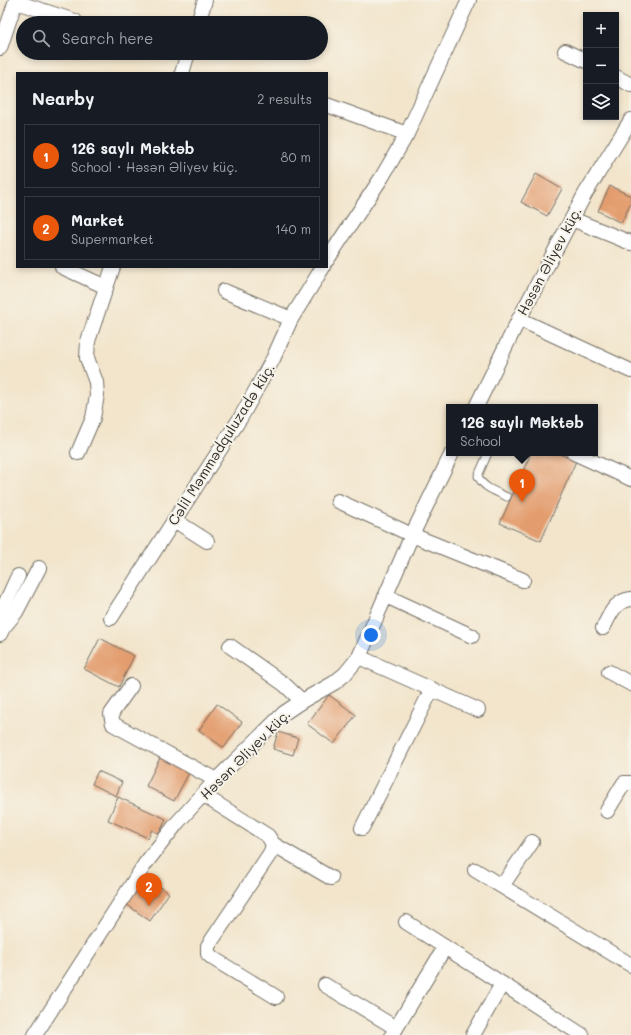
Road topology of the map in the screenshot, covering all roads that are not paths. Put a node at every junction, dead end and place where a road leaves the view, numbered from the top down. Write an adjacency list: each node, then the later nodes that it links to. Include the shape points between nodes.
1 (205, 0): 5 (street)
2 (469, 0): 15 (street)
3 (16, 1): 4 (street); 6 (street)
4 (60, 16)
5 (200, 16)
6 (0, 48)
7 (565, 50): 9 (street)
8 (186, 60): 10 (street)
9 (583, 60)
10 (182, 72)
11 (619, 79): 12 (street)
12 (631, 85)
13 (328, 105): 15 (street)
14 (631, 120): 16 (street, Həsən Əliyev küç.)
15 (407, 134): 18 (street, via 382,177)
16 (572, 219): 17 (street); 25 (street, Həsən Əliyev küç.)
17 (631, 243)
18 (328, 258)
19 (64, 268): 22 (street)
20 (113, 268): 22 (street)
21 (322, 268): 24 (street, Cəlil Məmmədquluzadə küç.)
22 (106, 286): 28 (street, via 88,342 87,358 96,382 97,394 93,418)
23 (224, 292): 24 (street)
24 (291, 319): 35 (street, Cəlil Məmmədquluzadə küç., via 273,359 241,416)
25 (518, 319): 26 (street); 27 (street, Həsən Əliyev küç.)
26 (631, 371)
27 (477, 404)
28 (78, 453)
29 (451, 456): 36 (street, Həsən Əliyev küç.)
30 (487, 456): 33 (lane, via 478,476 481,483)
31 (581, 456): 32 (street)
32 (631, 479)
33 (507, 497)
34 (338, 501): 36 (street)
35 (174, 520): 37 (street); 43 (street, Cəlil Məmmədquluzadə küç.)
36 (412, 535): 40 (street); 41 (street, Həsən Əliyev küç.)
37 (207, 541)
38 (38, 568): 44 (street, via 16,612)
39 (18, 576): 44 (street)
40 (523, 580)
41 (386, 596): 46 (street); 48 (street, Həsən Əliyev küç.)
42 (631, 599): 45 (street, via 617,604)
43 (111, 618)
44 (1, 626)
45 (602, 628)
46 (472, 636)
47 (230, 646): 53 (street, via 284,684)
48 (359, 657): 52 (street); 53 (street, Həsən Əliyev küç., via 346,674)
49 (609, 672): 50 (street)
50 (631, 684)
51 (131, 686): 55 (street, via 111,714 113,724)
52 (432, 689): 54 (street); 59 (street)
53 (302, 701): 55 (street, Həsən Əliyev küç., via 284,713)
54 (478, 710)
55 (216, 780): 57 (street, Həsən Əliyev küç.)
56 (631, 783): 58 (street, via 624,783)
57 (203, 795): 61 (street, via 268,836); 72 (street, Həsən Əliyev küç., via 145,864)
58 (606, 811)
59 (362, 828)
60 (532, 842): 64 (street)
61 (273, 844): 63 (street); 70 (street, via 208,946 208,954)
62 (475, 870): 64 (street)
63 (331, 878)
64 (502, 886): 67 (street)
65 (406, 922): 66 (street)
66 (446, 947): 68 (street); 71 (street)
67 (631, 965)
68 (502, 984): 73 (street); 74 (street)
69 (325, 985): 71 (street)
70 (276, 997)
71 (394, 1031)
72 (35, 1035)
73 (473, 1035)
74 (582, 1035)

